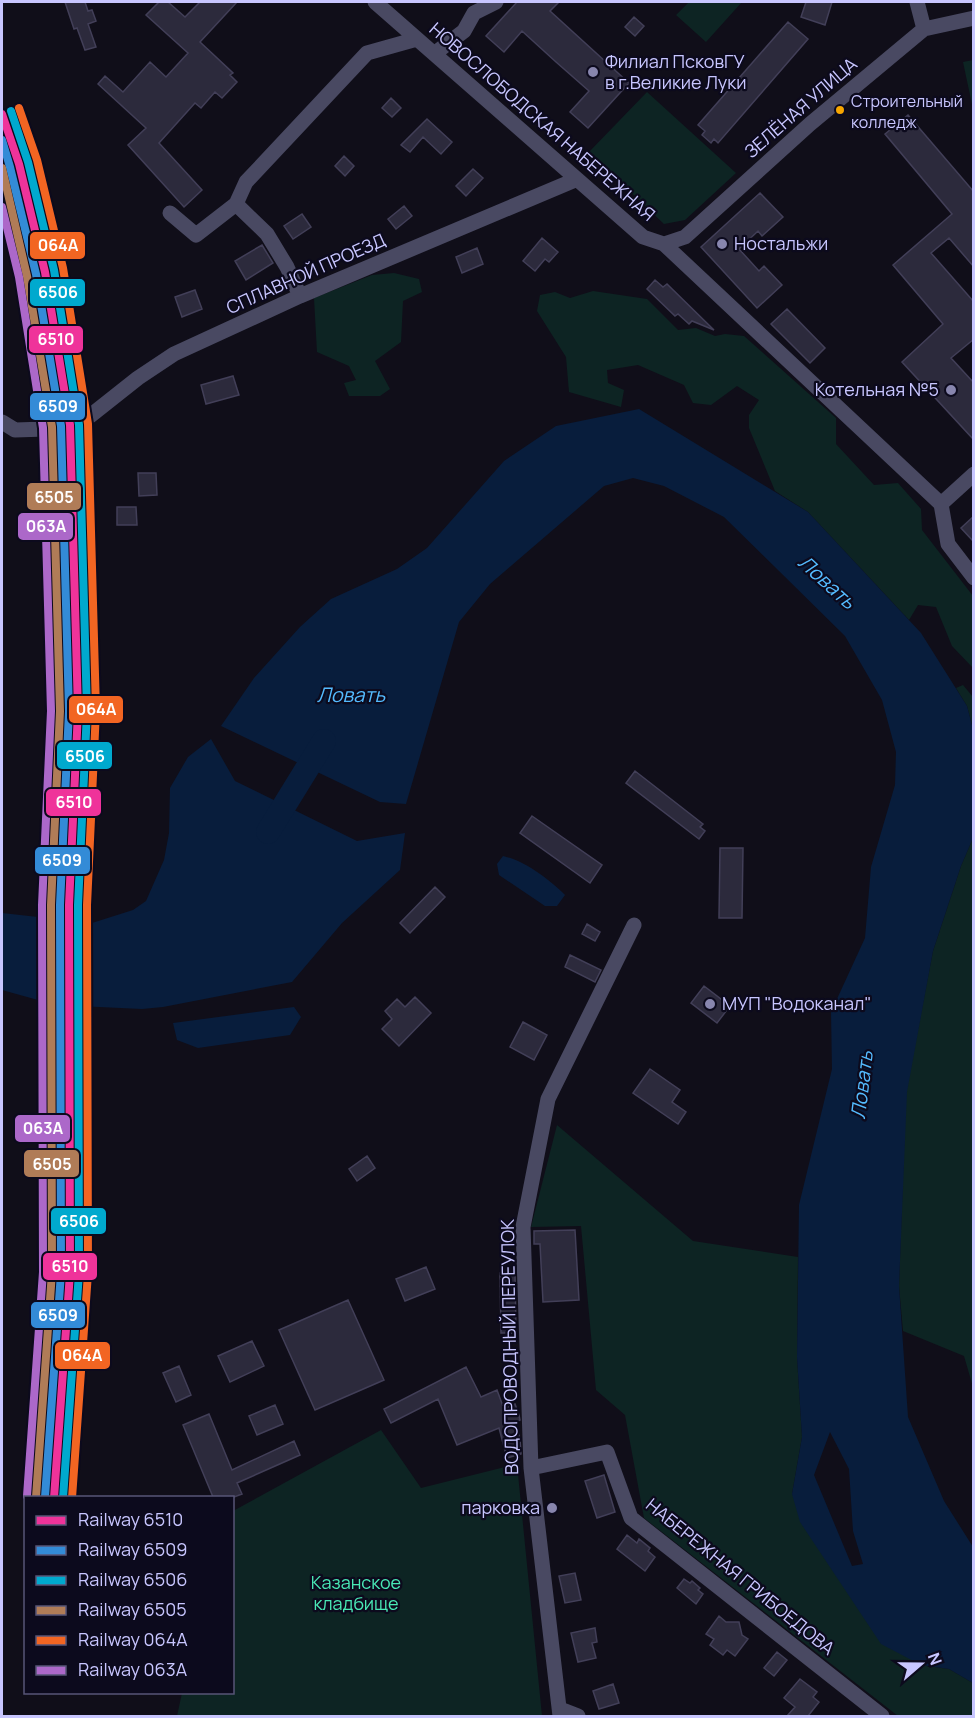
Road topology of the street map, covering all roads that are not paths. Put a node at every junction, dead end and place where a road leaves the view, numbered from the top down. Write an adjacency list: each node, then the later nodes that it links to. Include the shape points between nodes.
1 (375, 2): 6 (street, НОВОСЛОБОДСКАЯ НАБЕРЕЖНАЯ)
2 (496, 2): 7 (street, via 474,13 464,31)
3 (917, 2): 5 (street)
4 (974, 18): 5 (street, ЗЕЛЁНАЯ УЛИЦА)
5 (924, 29): 11 (street, ЗЕЛЁНАЯ УЛИЦА, via 810,124 685,237)
6 (417, 39): 7 (street, НОВОСЛОБОДСКАЯ НАБЕРЕЖНАЯ); 9 (street, via 367,53 246,182)
7 (434, 54): 8 (street, НОВОСЛОБОДСКАЯ НАБЕРЕЖНАЯ)
8 (575, 180): 11 (street, НОВОСЛОБОДСКАЯ НАБЕРЕЖНАЯ, via 643,237); 12 (street, СПЛАВНОЙ ПРОЕЗД)
9 (236, 204): 10 (street, via 196,235); 12 (street, via 267,234)
10 (170, 213)
11 (664, 244): 15 (street, НОВОСЛОБОДСКАЯ НАБЕРЕЖНАЯ)
12 (300, 296): 13 (street, СПЛАВНОЙ ПРОЕЗД, via 174,354 90,416 46,429 15,430)
13 (2, 422)
14 (974, 474): 15 (street)
15 (941, 504): 16 (street, via 948,544)
16 (974, 578)
17 (634, 925): 18 (street, ВОДОПРОВОДНЫЙ ПЕРЕУЛОК, via 548,1099 523,1227)
18 (531, 1468): 19 (street, ВОДОПРОВОДНЫЙ ПЕРЕУЛОК); 21 (street, НАБЕРЕЖНАЯ ГРИБОЕДОВА, via 607,1452 631,1518)
19 (560, 1713): 20 (street)
20 (578, 1716)
21 (882, 1716)

